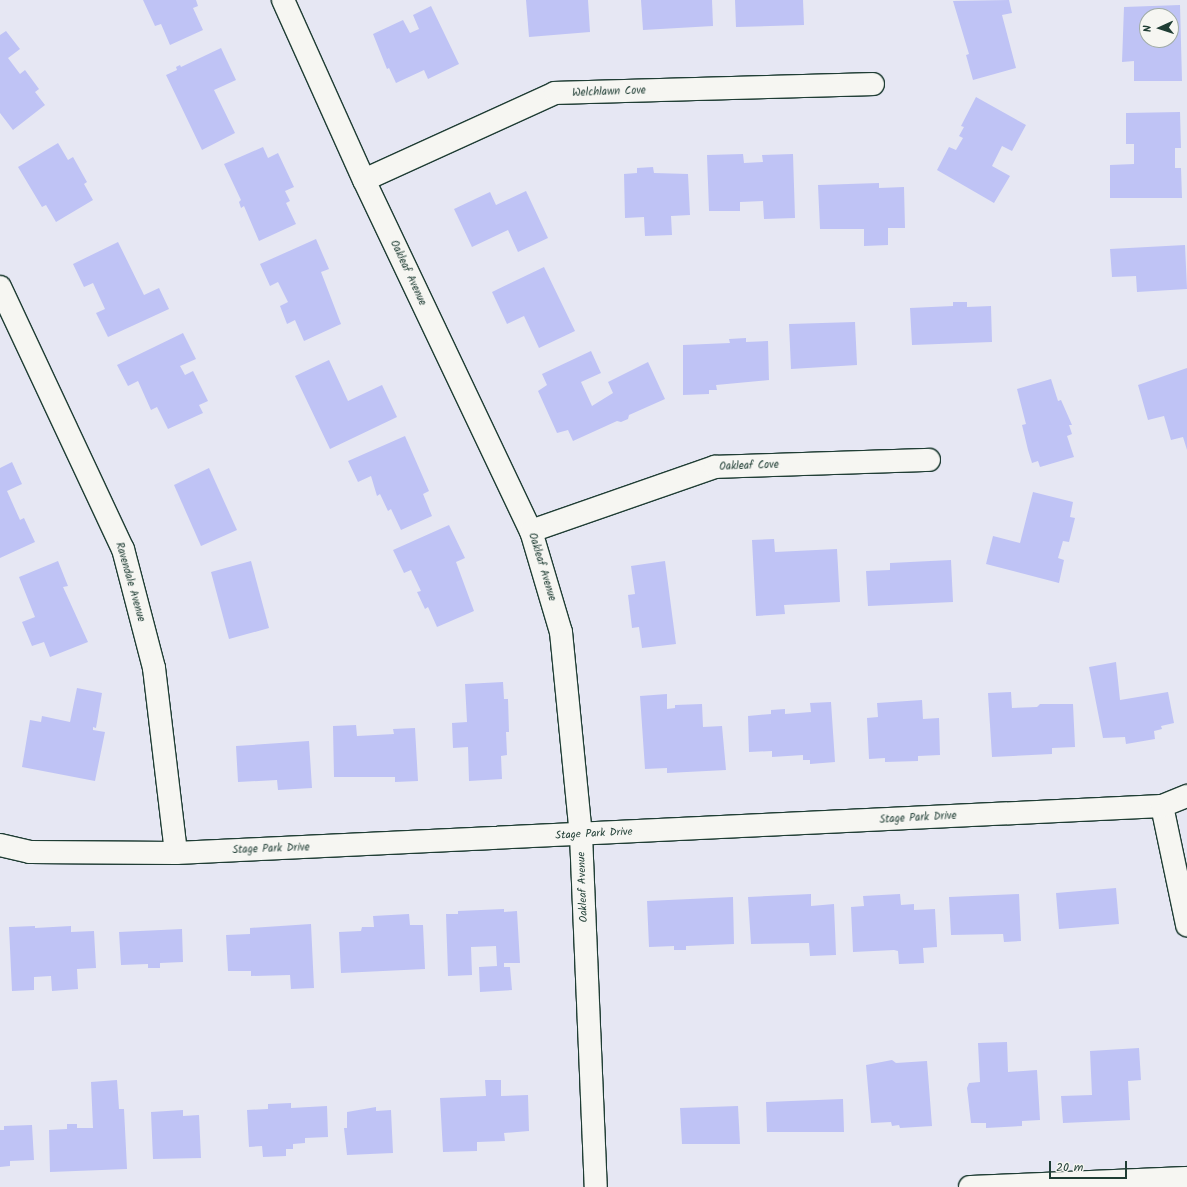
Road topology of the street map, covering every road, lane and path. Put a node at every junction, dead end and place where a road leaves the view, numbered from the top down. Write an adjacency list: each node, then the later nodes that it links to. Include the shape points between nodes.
1 (283, 0): 3 (street, Oakleaf Avenue)
2 (873, 84): 3 (street, Welchlawn Cove, via 555,94)
3 (364, 180): 6 (street, Oakleaf Avenue)
4 (0, 286): 11 (street, Ravendale Avenue, via 123,549 154,668)
5 (929, 460): 6 (street, Oakleaf Cove, via 715,467)
6 (531, 531): 9 (street, Oakleaf Avenue, via 561,632)
7 (1187, 796): 8 (street, Stage Park Drive)
8 (1162, 806): 9 (street, Stage Park Drive); 12 (street)
9 (581, 835): 11 (street, Stage Park Drive); 14 (street, Oakleaf Avenue)
10 (0, 845): 11 (street, Stage Park Drive, via 30,852)
11 (176, 853)
12 (1187, 925)
13 (1187, 1178): 15 (street)
14 (596, 1187)
15 (970, 1187)

